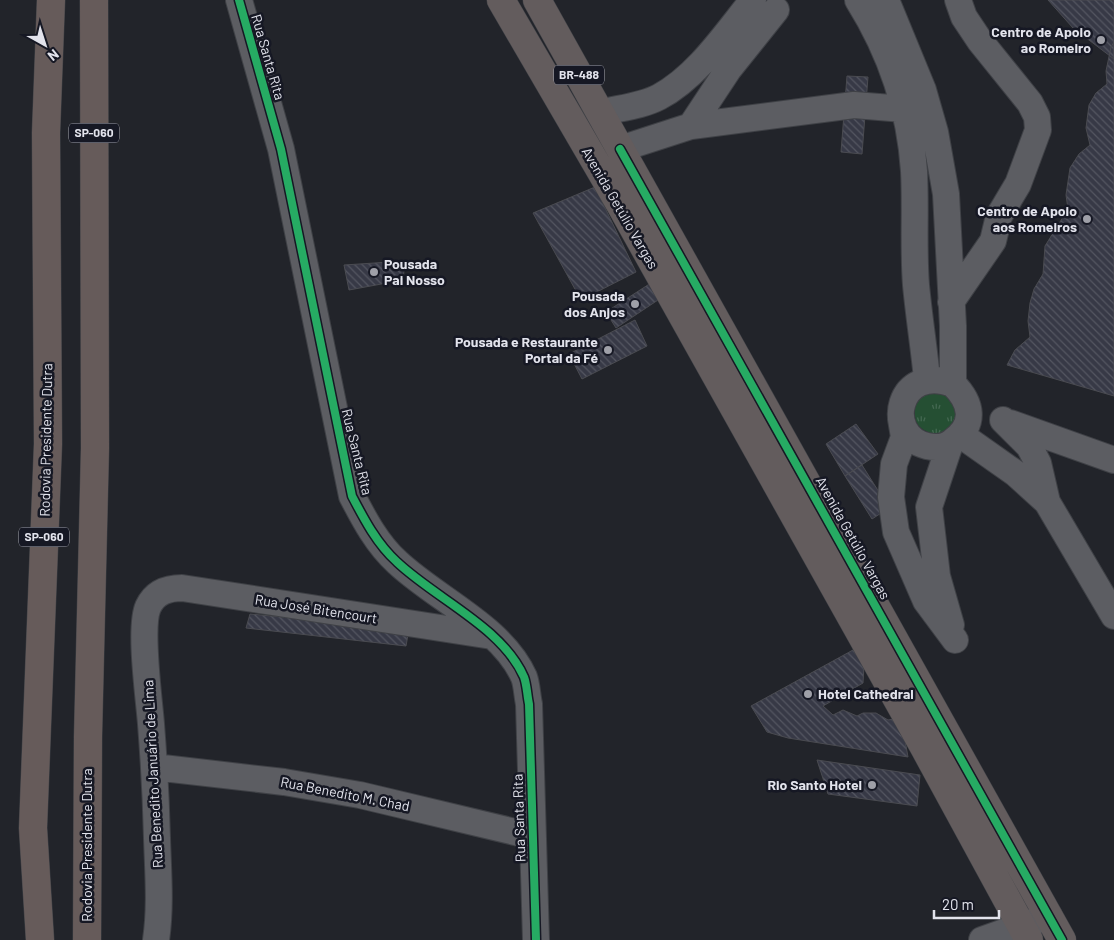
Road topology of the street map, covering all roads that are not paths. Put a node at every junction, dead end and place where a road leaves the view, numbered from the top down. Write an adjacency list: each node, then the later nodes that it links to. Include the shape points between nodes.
1 (51, 0): 31 (highway, Rodovia Presidente Dutra / SP-060, via 46,133 48,444 33,828)
2 (94, 0): 32 (highway, Rodovia Presidente Dutra / SP-060, via 95,448)
3 (239, 0): 26 (street, Rua Santa Rita, via 281,148 352,496 366,523 397,562)
4 (502, 0): 13 (main road, Avenida Getúlio Vargas / BR-488)
5 (537, 0): 11 (main road, Avenida Getúlio Vargas / BR-488)
6 (858, 0): 10 (street, via 892,65)
7 (886, 0): 15 (street, via 923,90 935,132 946,194)
8 (958, 0): 15 (street, via 964,17 980,41 1030,103 1037,117 1038,130 1018,184 1000,216 993,241)
9 (764, 5): 11 (street, via 681,82 660,96); 12 (street, via 728,70)
10 (904, 108): 12 (street, via 854,105); 16 (street, via 914,170 916,285)
11 (600, 113): 14 (main road, Avenida Getúlio Vargas / BR-488)
12 (691, 126): 14 (street)
13 (582, 142): 14 (main road); 30 (main road, Avenida Getúlio Vargas / BR-488, via 621,206)
14 (620, 149): 29 (main road, Avenida Getúlio Vargas / BR-488)
15 (950, 302): 17 (street)
16 (927, 380): 17 (street, via 941,379); 19 (street, via 906,394 901,406)
17 (953, 384): 18 (street, via 964,395)
18 (969, 410): 20 (street); 21 (street, via 968,423)
19 (901, 419): 21 (street, via 907,433 919,444 934,447); 21 (street, via 904,437 894,464 891,497 896,532 926,601 955,640 937,576 929,507)
20 (1003, 420): 22 (street); 23 (street, via 1028,446 1038,464)
21 (955, 440): 23 (street, via 1015,473)
22 (1114, 460)
23 (1047, 502): 25 (street)
24 (147, 609): 26 (street, Rua José Bitencourt, via 160,592 182,588); 27 (street, Rua Benedito Januário de Lima, via 145,642)
25 (1114, 616)
26 (492, 636): 28 (street, Rua Santa Rita, via 513,658 525,679 529,704)
27 (154, 766): 28 (street, Rua Benedito M. Chad, via 360,795); 33 (street, Rua Benedito Januário de Lima, via 160,910)
28 (532, 836): 34 (street, Rua Santa Rita)
29 (1049, 916): 30 (street); 36 (main road, Avenida Getúlio Vargas / BR-488)
30 (1025, 933): 35 (street)
31 (40, 940)
32 (87, 940)
33 (156, 940)
34 (536, 940)
35 (982, 940)
36 (1062, 940)

